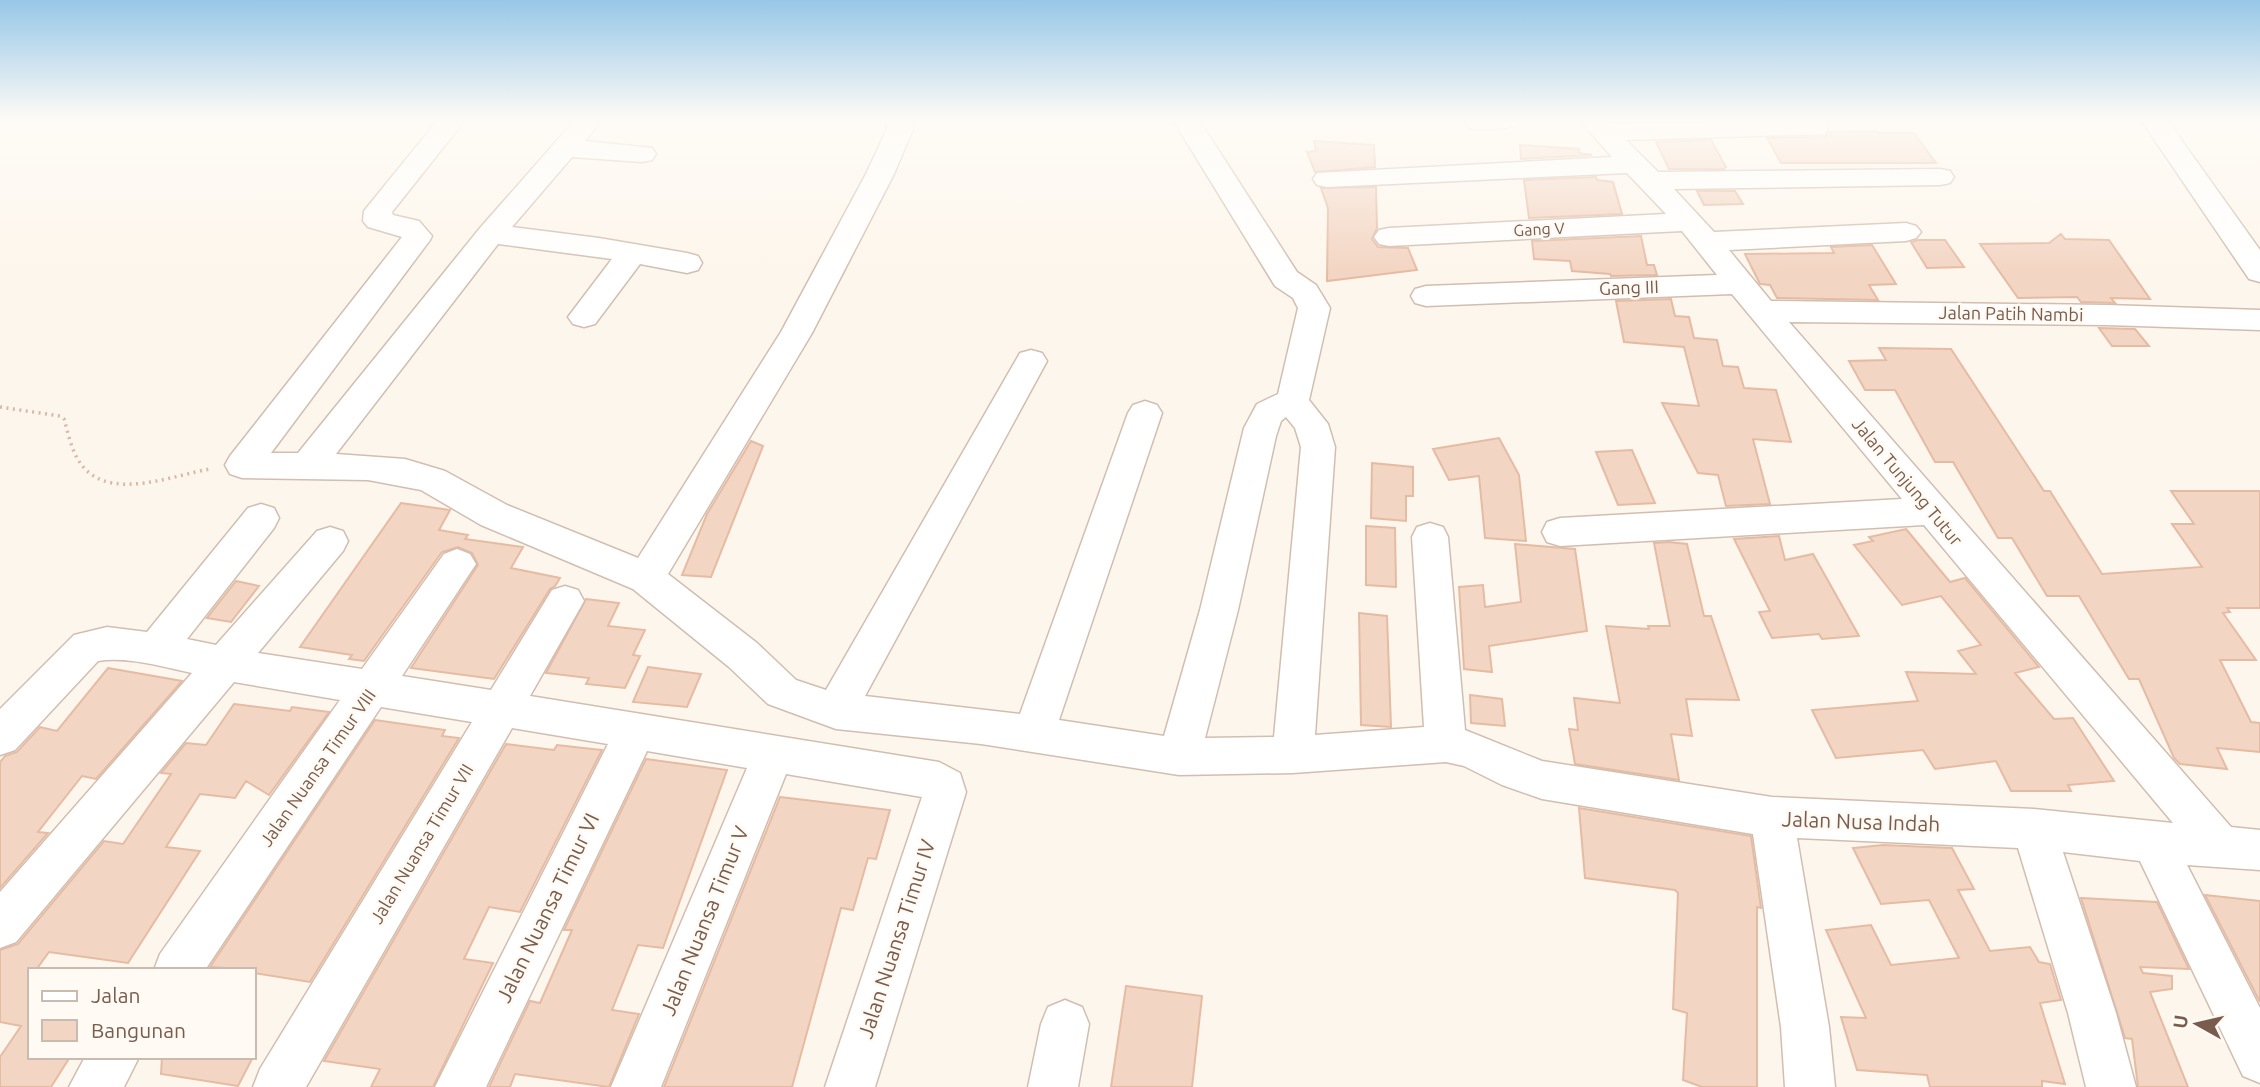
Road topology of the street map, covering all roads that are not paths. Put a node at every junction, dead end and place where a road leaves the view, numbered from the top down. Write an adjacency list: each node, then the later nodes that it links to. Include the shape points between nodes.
1 (411, 171): 26 (street, via 378,211 378,221 409,227 415,240 242,465)
2 (547, 171): 13 (street)
3 (881, 171): 33 (street, via 796,333)
4 (1218, 171): 24 (street, via 1286,279 1305,292 1314,308)
5 (1400, 171): 10 (street)
6 (1643, 171): 11 (street, Jalan Tunjung Tutur)
7 (1875, 171): 9 (street)
8 (2189, 171): 17 (street)
9 (1940, 177)
10 (1326, 179)
11 (1698, 232): 12 (street); 14 (street, Gang V); 18 (street, Jalan Tunjung Tutur)
12 (1906, 232)
13 (490, 234): 15 (street); 26 (street)
14 (1389, 237)
15 (632, 253): 16 (street); 21 (street)
16 (687, 263)
17 (2260, 272)
18 (1740, 284): 19 (street, Gang III); 20 (street, Jalan Tunjung Tutur)
19 (1426, 296)
20 (1762, 311): 22 (street, Jalan Patih Nambi); 27 (street, Jalan Tunjung Tutur)
21 (584, 317)
22 (2260, 320)
23 (1031, 361): 39 (street)
24 (1292, 402): 45 (street, via 1311,424 1318,447); 46 (street, via 1274,406 1261,429)
25 (1145, 413): 41 (street)
26 (307, 465): 33 (street, via 368,467 423,477 494,515)
27 (1932, 511): 29 (street); 50 (street, Jalan Tunjung Tutur)
28 (261, 518): 35 (street)
29 (1560, 532)
30 (1430, 537): 43 (street)
31 (330, 541): 36 (street)
32 (457, 564): 37 (street, Jalan Nuansa Timur VIII)
33 (646, 578): 39 (street, via 782,692)
34 (565, 601): 38 (street, Jalan Nuansa Timur VII)
35 (156, 649): 36 (street); 42 (street, via 107,643 88,646)
36 (226, 664): 37 (street); 51 (street)
37 (374, 688): 38 (street); 52 (street, Jalan Nuansa Timur VIII)
38 (502, 708): 40 (street); 57 (street, Jalan Nuansa Timur VII)
39 (836, 711): 41 (street)
40 (636, 730): 44 (street); 58 (street, Jalan Nuansa Timur VI)
41 (1033, 735): 46 (street)
42 (0, 737)
43 (1446, 744): 45 (street); 47 (street, via 1484,752 1518,774 1542,780)
44 (773, 755): 59 (street, Jalan Nuansa Timur V); 60 (street, Jalan Nuansa Timur IV, via 928,777 945,786)
45 (1293, 755): 46 (street)
46 (1179, 757)
47 (1772, 817): 48 (street, Jalan Nusa Indah); 62 (street, Jalan Nusa Indah)
48 (2034, 829): 49 (street, Jalan Nusa Indah); 63 (street)
49 (2153, 842): 50 (street, Jalan Nusa Indah); 55 (street)
50 (2240, 849)
51 (0, 926)
52 (178, 968)
53 (1065, 1024): 61 (street)
54 (114, 1059): 56 (street)
55 (2260, 1059)
56 (94, 1087)
57 (278, 1087)
58 (460, 1087)
59 (636, 1087)
60 (850, 1087)
61 (1053, 1087)
62 (1810, 1087)
63 (2111, 1087)

